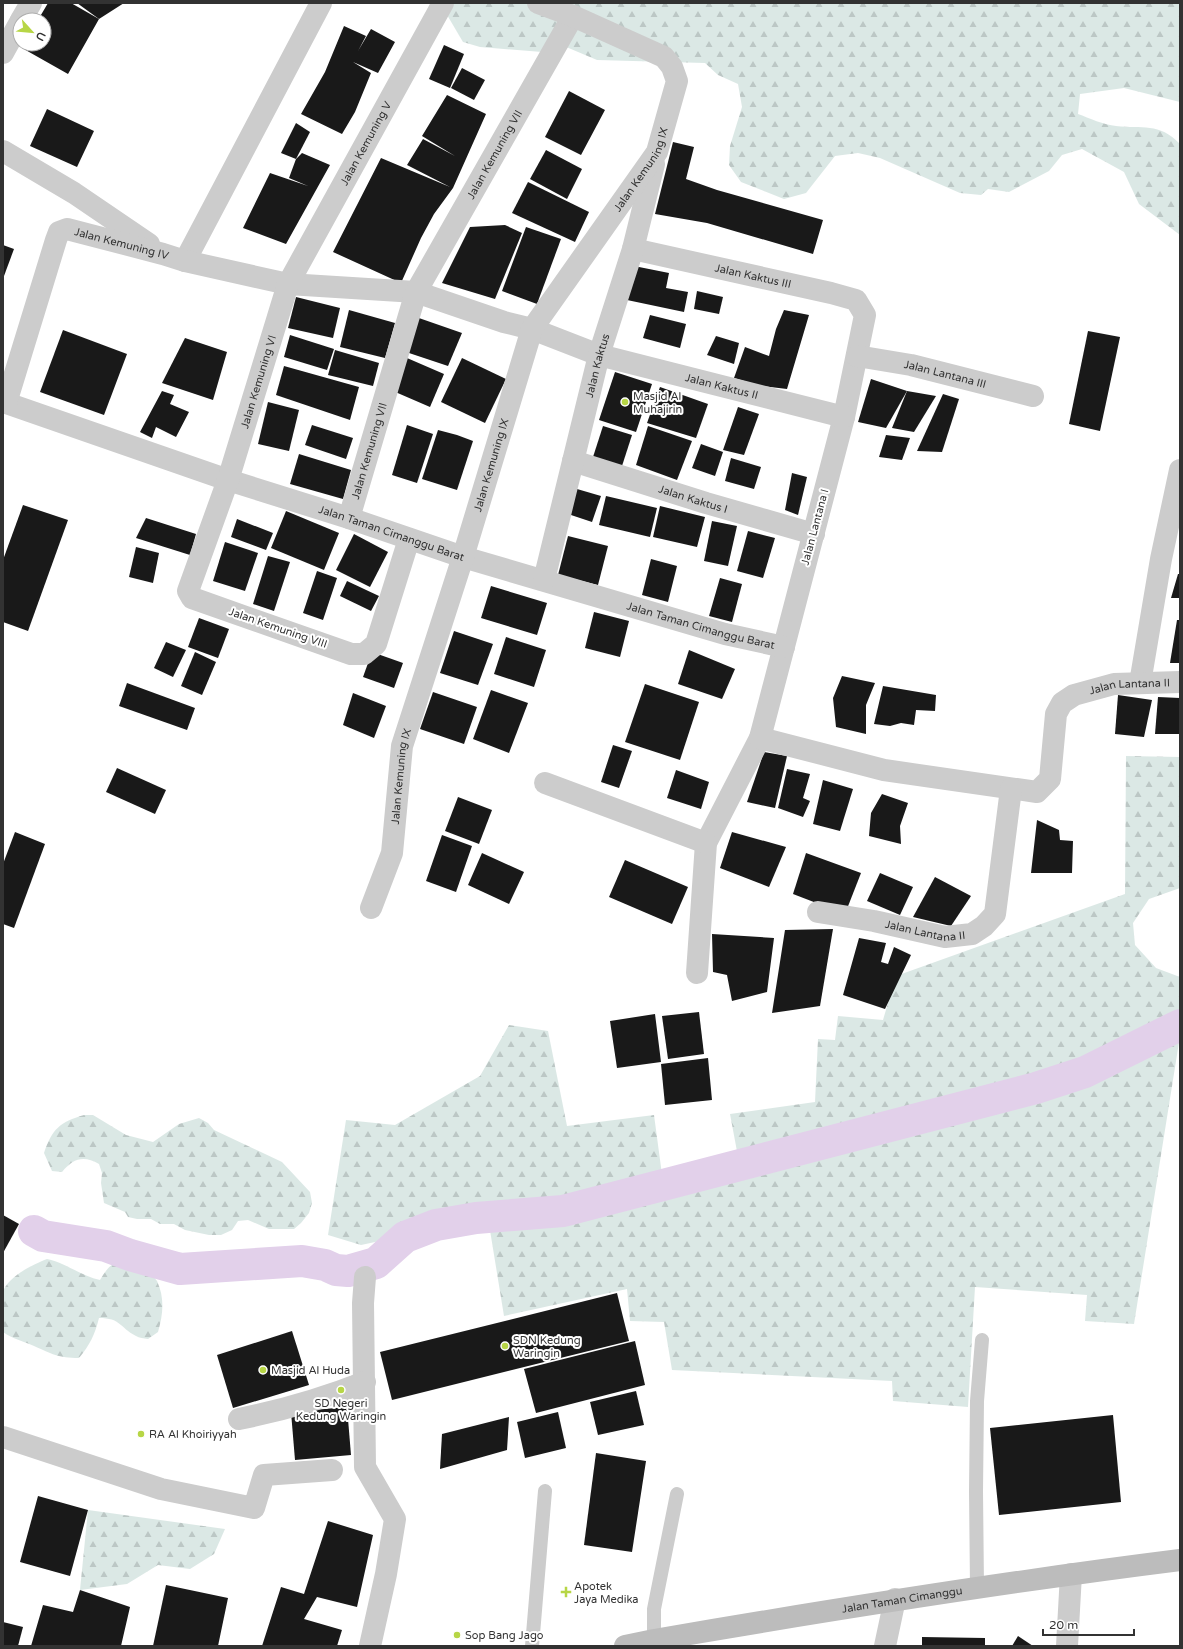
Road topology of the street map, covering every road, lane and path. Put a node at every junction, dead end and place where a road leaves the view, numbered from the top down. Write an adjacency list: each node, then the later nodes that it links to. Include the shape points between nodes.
1 (31, 3): 5 (street)
2 (321, 3): 13 (street)
3 (443, 3): 14 (street, Jalan Kemuning V)
4 (538, 3): 6 (street)
5 (26, 12)
6 (573, 16): 10 (street, Jalan Kemuning IX, via 664,57 672,67 677,81); 15 (street, Jalan Kemuning VII)
7 (12, 37): 8 (street)
8 (3, 53)
9 (3, 151): 12 (street, via 74,194)
10 (657, 152): 11 (street, Jalan Kaktus); 17 (street, Jalan Kemuning IX)
11 (633, 249): 16 (street, Jalan Kaktus III, via 856,300); 18 (street, Jalan Kaktus)
12 (163, 254): 13 (street, Jalan Kemuning IV); 21 (street, Jalan Kemuning IV, via 67,229 59,232)
13 (185, 261): 14 (street, Jalan Kemuning IV)
14 (288, 284): 15 (street); 25 (street, Jalan Kemuning VI)
15 (416, 292): 17 (street, Jalan Kaktus II, via 504,322); 26 (street, Jalan Kemuning VII)
16 (865, 315): 19 (street, Jalan Lantana I)
17 (532, 328): 18 (street, Jalan Kaktus II); 29 (street, Jalan Kemuning IX)
18 (599, 355): 22 (street, Jalan Kaktus II); 23 (street, Jalan Kaktus)
19 (857, 356): 20 (street, Jalan Lantana III, via 911,365); 22 (street, Jalan Lantana I)
20 (1033, 396)
21 (5, 403): 25 (street, Jalan Taman Cimanggu Barat)
22 (844, 417): 27 (street, Jalan Lantana I)
23 (573, 461): 27 (street, Jalan Kaktus I); 30 (street, Jalan Kaktus)
24 (1180, 470): 33 (street, via 1161,559)
25 (228, 480): 26 (street, Jalan Taman Cimanggu Barat); 28 (street, Jalan Kemuning VIII, via 189,586 188,591 192,598 351,654 364,654 376,644)
26 (349, 518): 28 (street, Jalan Taman Cimanggu Barat)
27 (814, 534): 31 (street, Jalan Lantana I)
28 (409, 539): 29 (street, Jalan Taman Cimanggu Barat)
29 (463, 557): 30 (street, Jalan Taman Cimanggu Barat); 38 (street, Jalan Kemuning IX, via 402,746 392,853)
30 (544, 580): 31 (street, Jalan Taman Cimanggu Barat, via 725,634)
31 (784, 647): 34 (street, Jalan Lantana I)
32 (1180, 682): 33 (street, Jalan Lantana II)
33 (1140, 683): 36 (street, Jalan Lantana II, via 1114,684 1092,689 1074,695 1062,703 1056,714 1050,779 1037,792)
34 (760, 738): 36 (street, Jalan Lantana II, via 884,770); 37 (street, Jalan Lantana I)
35 (545, 783): 37 (street)
36 (1011, 789): 39 (street, Jalan Lantana II, via 995,914 972,934 945,937)
37 (706, 843): 40 (street)
38 (372, 908)
39 (818, 912)
40 (697, 973)
41 (365, 1277): 43 (street)
42 (982, 1340): 51 (lane, via 977,1402)
43 (364, 1382): 44 (street, via 328,1397); 54 (street, via 365,1467 395,1520)
44 (239, 1420)
45 (3, 1437): 46 (street, via 161,1489 254,1508 264,1475)
46 (332, 1470)
47 (545, 1491): 55 (lane)
48 (677, 1494): 53 (lane, via 654,1609)
49 (1180, 1560): 50 (street, Jalan Taman Cimanggu)
50 (1071, 1574): 51 (street, Jalan Taman Cimanggu); 58 (street)
51 (977, 1587): 52 (street, Jalan Taman Cimanggu)
52 (895, 1599): 53 (street, Jalan Taman Cimanggu); 57 (street)
53 (654, 1640): 56 (street, Jalan Taman Cimanggu)
54 (370, 1646)
55 (532, 1646)
56 (625, 1646)
57 (886, 1646)
58 (1067, 1646)

